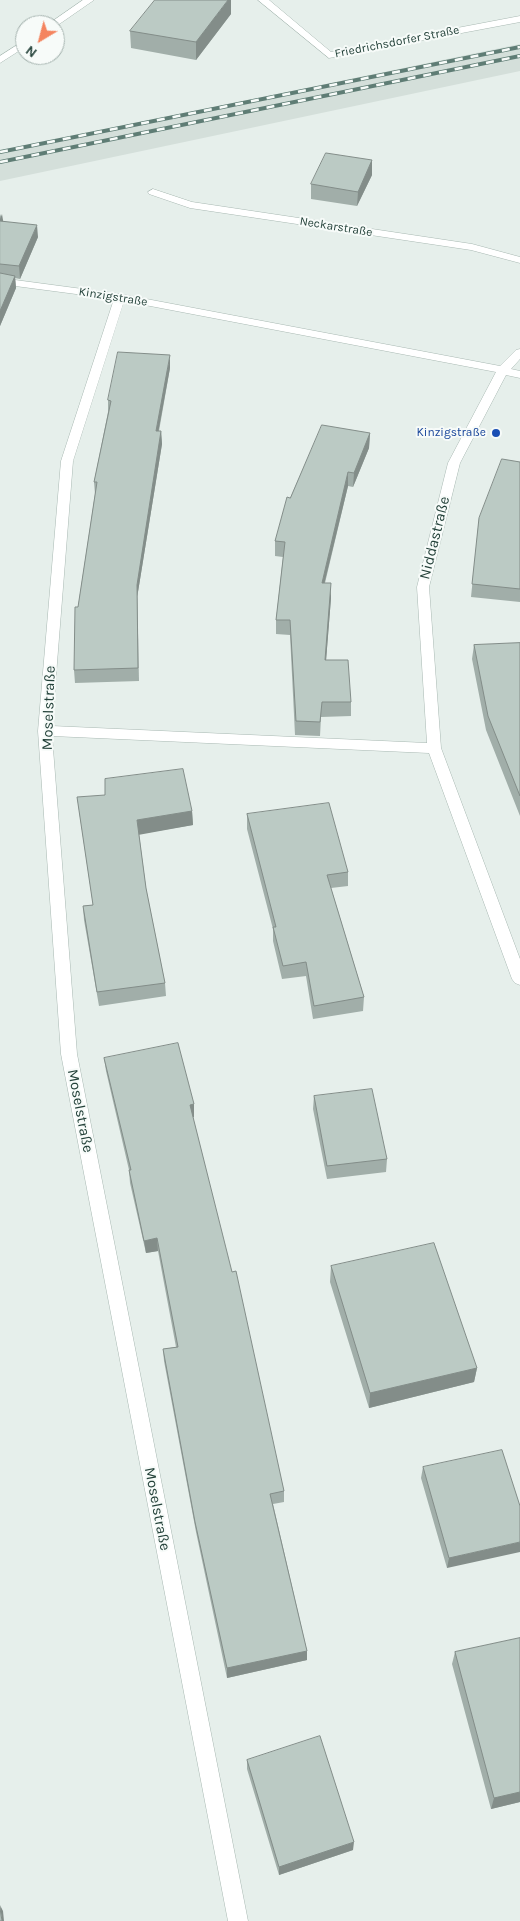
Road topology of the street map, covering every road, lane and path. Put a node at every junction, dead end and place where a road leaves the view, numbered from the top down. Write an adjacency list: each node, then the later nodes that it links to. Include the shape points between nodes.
1 (89, 0): 3 (street)
2 (263, 0): 4 (street, Friedrichsdorfer Straße, via 329,55)
3 (65, 16)
4 (520, 19)
5 (15, 50): 6 (street)
6 (0, 60)
7 (153, 192): 8 (street, Neckarstraße, via 190,205 472,247)
8 (520, 260)
9 (0, 281): 10 (street, Kinzigstraße)
10 (120, 298): 12 (street, Kinzigstraße); 14 (street, Moselstraße, via 67,461)
11 (520, 352): 12 (street, Niddastraße)
12 (503, 370): 13 (street, Kinzigstraße); 15 (street, Niddastraße, via 454,464 423,587)
13 (520, 375)
14 (45, 731): 15 (street); 17 (street, Moselstraße, via 69,1054)
15 (434, 748): 16 (street, Niddastraße)
16 (520, 979)
17 (238, 1921)

